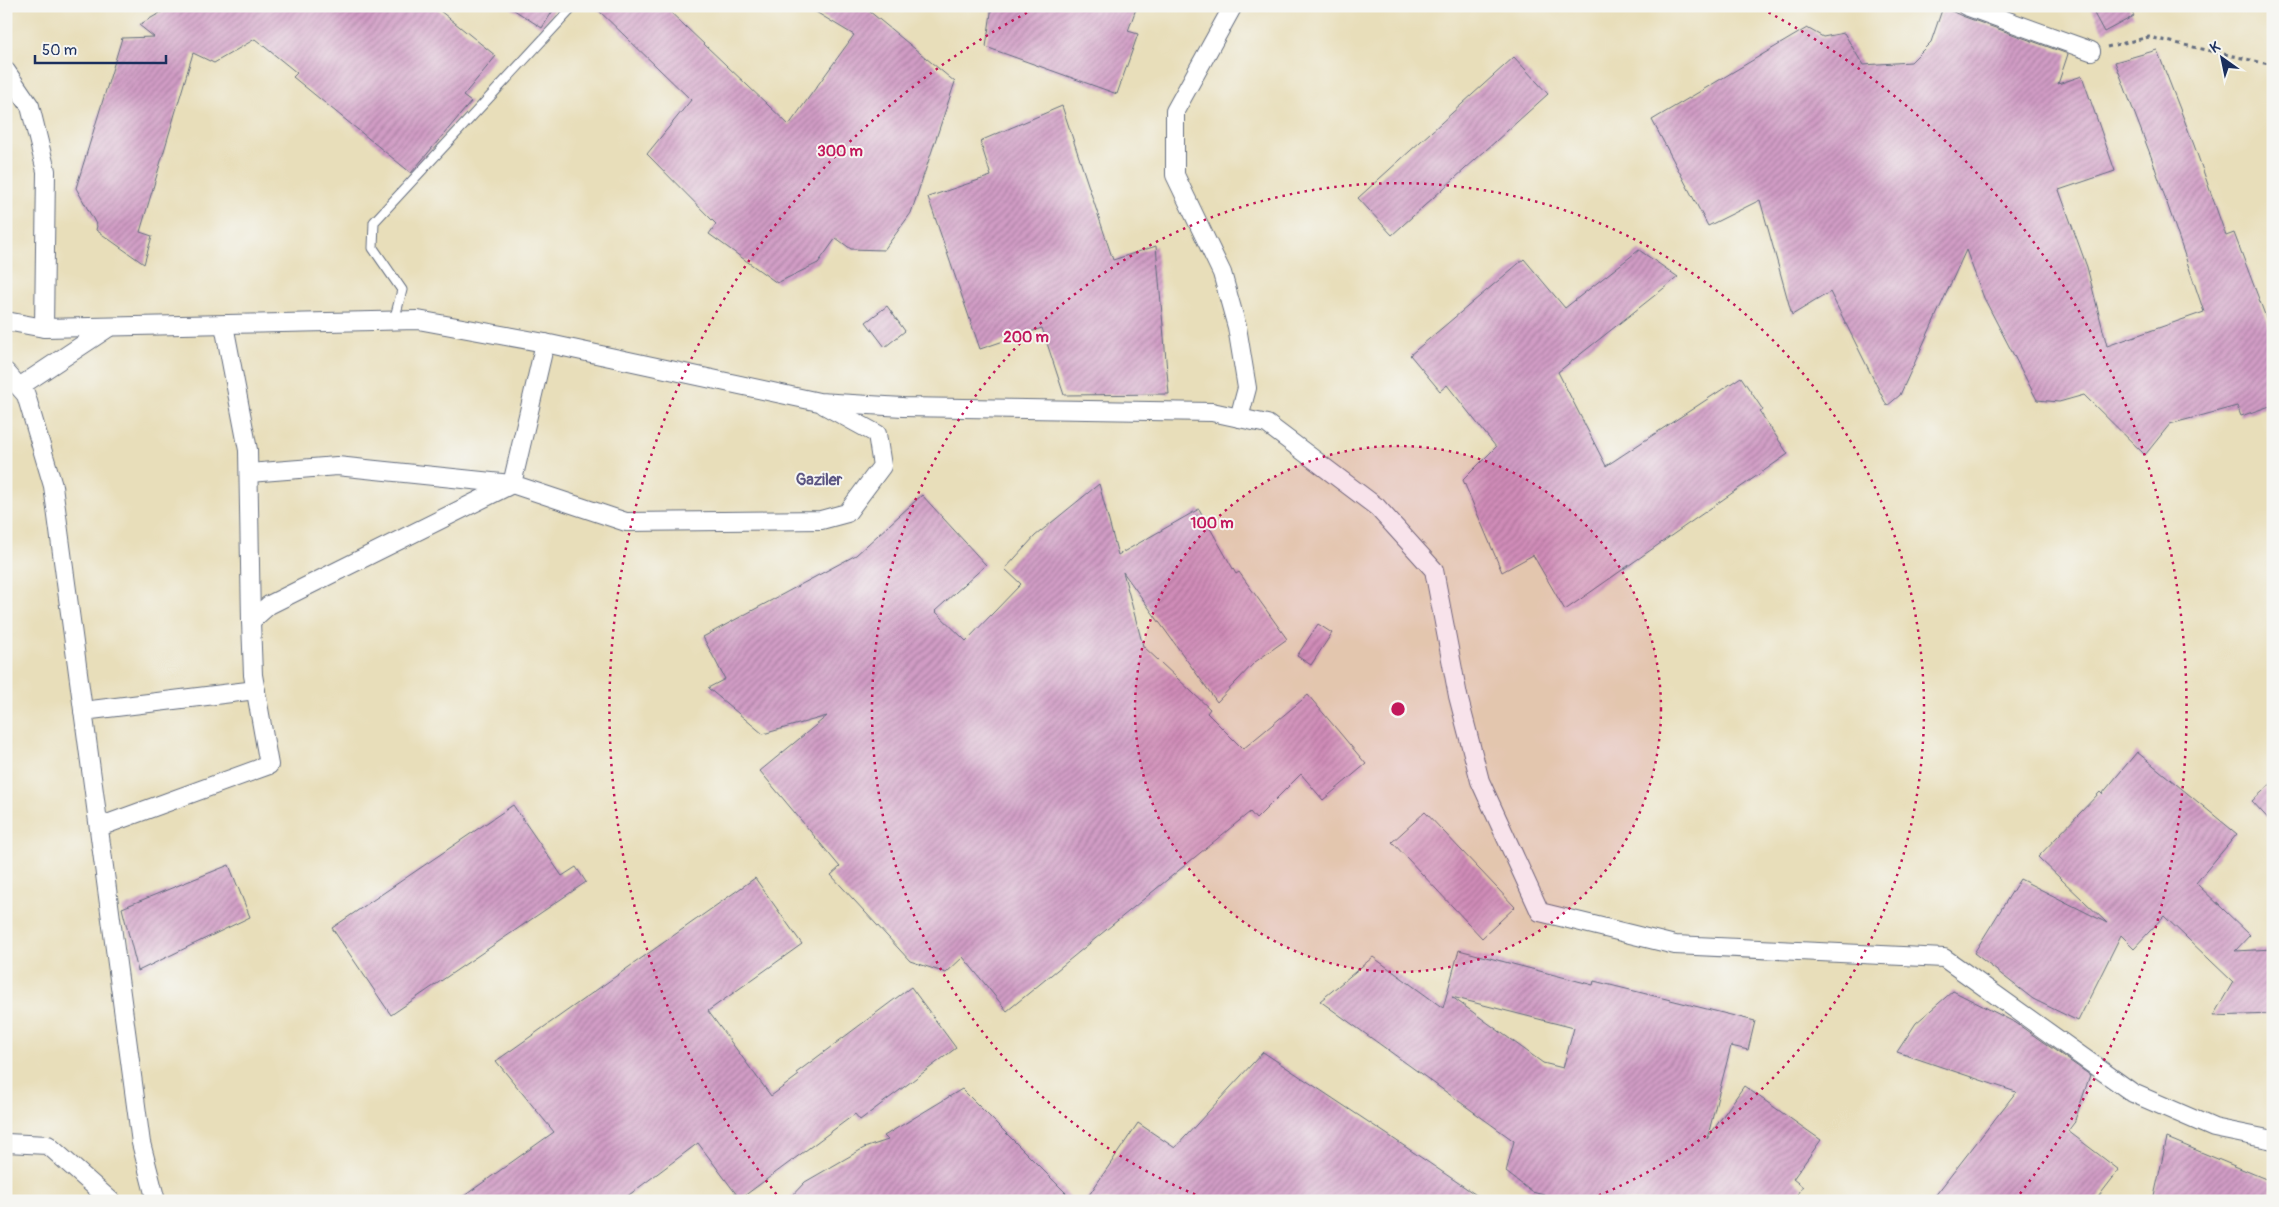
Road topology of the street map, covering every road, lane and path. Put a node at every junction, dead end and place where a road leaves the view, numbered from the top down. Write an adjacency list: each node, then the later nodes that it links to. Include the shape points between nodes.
1 (574, 6): 7 (lane, via 374,222 373,248 402,290)
2 (1233, 6): 16 (street, via 1175,112 1175,175 1222,274 1237,327 1247,388)
3 (1966, 6): 4 (street)
4 (2092, 51): 5 (path, via 2149,36)
5 (2273, 65)
6 (6, 70): 10 (street, via 30,106 46,171)
7 (394, 320): 9 (street); 12 (street, via 418,320)
8 (6, 321): 10 (street)
9 (224, 325): 11 (street); 17 (street, via 248,450)
10 (44, 328): 11 (street)
11 (109, 328): 14 (street)
12 (546, 343): 15 (street); 18 (street)
13 (6, 372): 14 (street)
14 (19, 387): 21 (street, via 26,395 53,486)
15 (819, 402): 16 (street, via 903,407 1212,412); 18 (street, via 877,434 882,466 847,513 821,520 626,522)
16 (1239, 418): 23 (street, via 1267,424 1377,507 1434,570 1458,696 1480,781 1540,912 1675,945 1944,958 2133,1092 2214,1128)
17 (249, 473): 18 (street, via 337,466); 19 (street)
18 (512, 484): 19 (street, via 269,605)
19 (252, 621): 20 (street)
20 (256, 690): 21 (street); 22 (street, via 269,766)
21 (84, 712): 22 (street)
22 (99, 827): 26 (street, via 141,1143)
23 (2273, 1140)
24 (6, 1143): 25 (street, via 48,1145)
25 (111, 1201)
26 (156, 1201)

